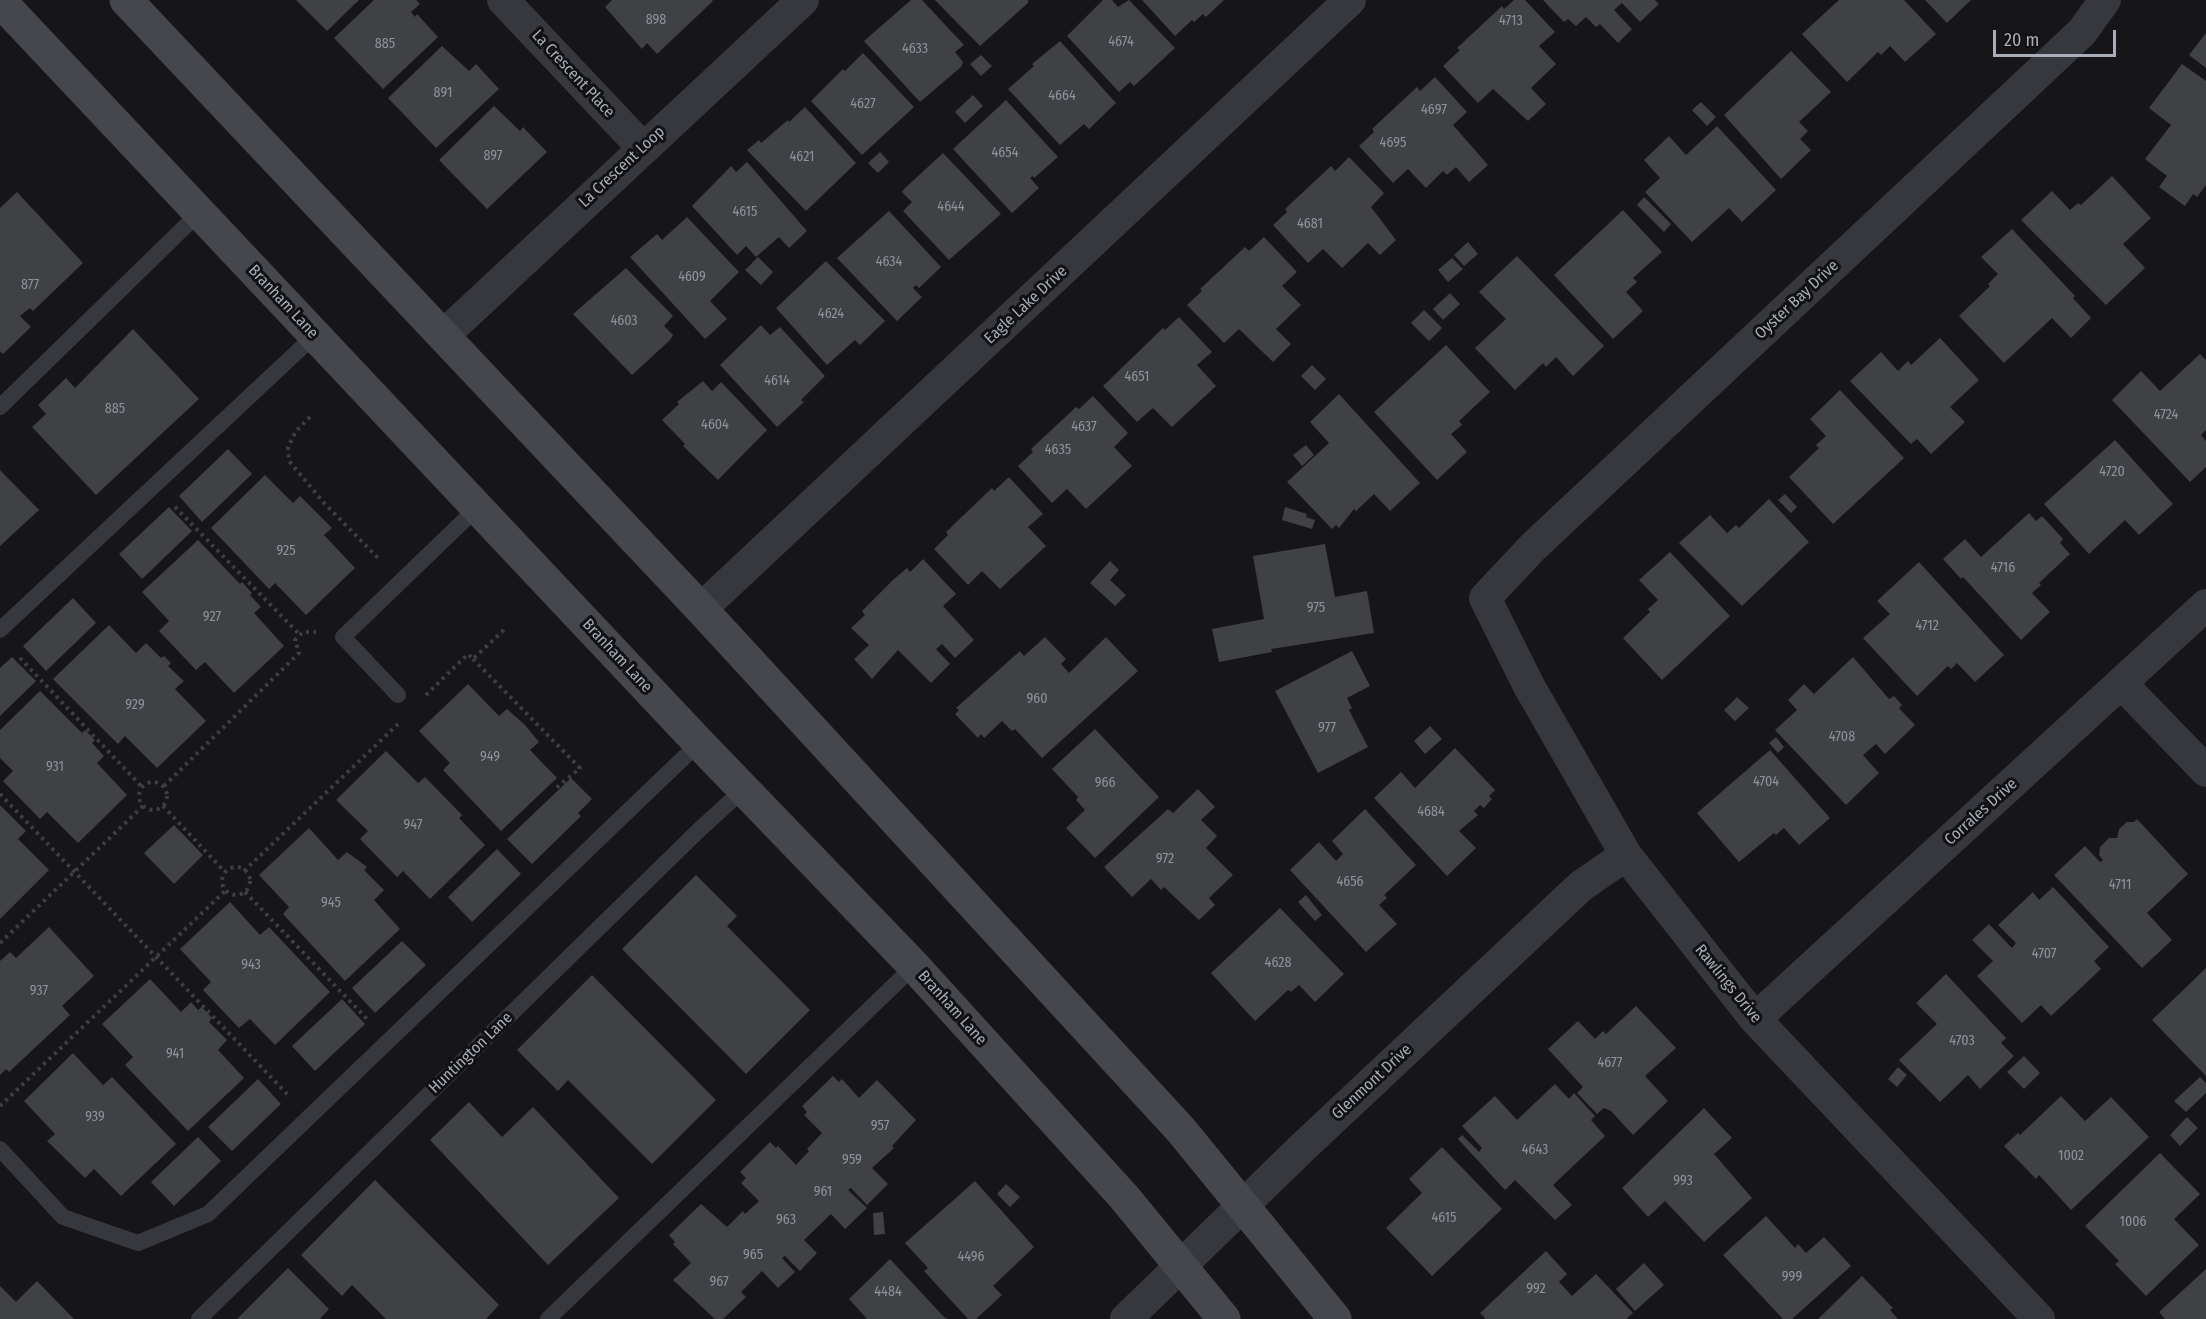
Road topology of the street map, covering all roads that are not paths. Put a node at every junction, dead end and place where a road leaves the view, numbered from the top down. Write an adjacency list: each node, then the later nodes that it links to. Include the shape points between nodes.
1 (126, 0): 10 (main road)
2 (503, 0): 7 (street, La Crescent Place)
3 (803, 0): 7 (street, La Crescent Loop)
4 (1350, 0): 15 (street, Eagle Lake Drive)
5 (2105, 0): 13 (street, Oyster Bay Drive, via 2082,32 1533,547)
6 (0, 1): 8 (main road, Branham Lane)
7 (643, 148): 10 (street, La Crescent Loop)
8 (199, 213): 9 (main road, Branham Lane); 11 (lane)
9 (314, 336): 12 (main road, Branham Lane); 16 (lane)
10 (443, 336): 15 (main road)
11 (0, 407)
12 (477, 508): 18 (lane, via 344,637); 19 (main road, Branham Lane)
13 (1485, 598): 22 (street, Rawlings Drive, via 1529,686)
14 (2206, 604): 17 (street, Corrales Drive)
15 (701, 609): 26 (main road, via 1181,1130)
16 (0, 630)
17 (2122, 684): 20 (street); 24 (street, Corrales Drive)
18 (398, 695)
19 (699, 743): 21 (main road, Branham Lane); 25 (lane, via 208,1214 138,1243 63,1217)
20 (2206, 771)
21 (744, 789): 23 (main road, Branham Lane); 28 (lane, Huntington Lane)
22 (1626, 855): 24 (street, Rawlings Drive); 26 (street, Glenmont Drive, via 1581,886)
23 (914, 966): 27 (main road, Branham Lane, via 1124,1197); 29 (lane)
24 (1755, 1019): 33 (street, Rawlings Drive)
25 (0, 1149)
26 (1243, 1205): 27 (street, Glenmont Drive); 32 (main road)
27 (1181, 1266): 30 (street, Glenmont Drive); 31 (main road, Branham Lane)
28 (200, 1319)
29 (548, 1319)
30 (1126, 1319)
31 (1224, 1319)
32 (1335, 1319)
33 (2039, 1319)

